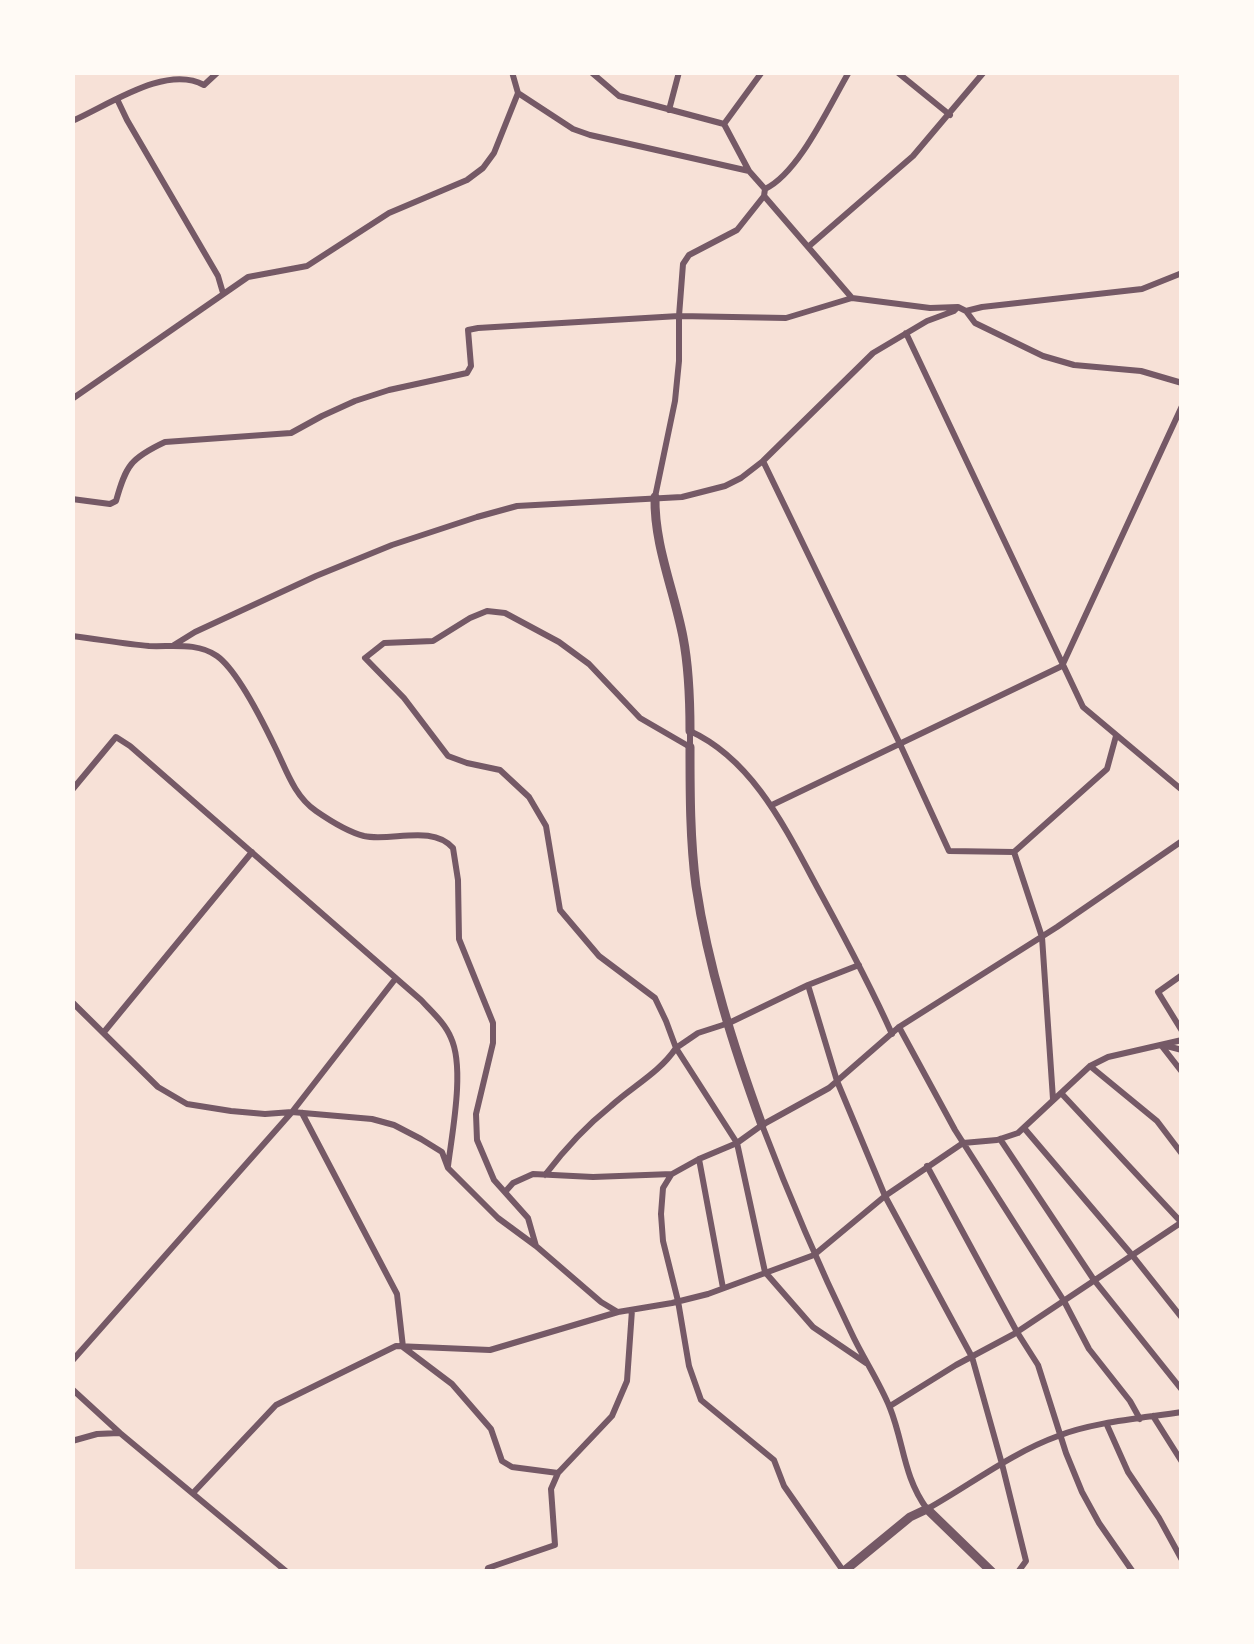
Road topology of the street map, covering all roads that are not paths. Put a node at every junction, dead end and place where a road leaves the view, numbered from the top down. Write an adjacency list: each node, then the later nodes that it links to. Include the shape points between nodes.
1 (218, 72): 10 (street, via 204,84 180,78)
2 (512, 72): 9 (street)
3 (591, 72): 11 (street, via 619,96)
4 (679, 72): 11 (street)
5 (762, 72): 14 (street)
6 (849, 72): 16 (street, via 800,157)
7 (897, 72): 12 (street)
8 (984, 72): 12 (street)
9 (518, 93): 15 (street, via 590,135); 19 (street, via 494,153 467,180 389,213 307,266 248,277)
10 (118, 99): 13 (street); 19 (street)
11 (668, 110): 14 (street)
12 (950, 115): 17 (street)
13 (72, 120)
14 (724, 124): 15 (street)
15 (749, 171): 16 (street)
16 (765, 192): 17 (street); 22 (street, via 737,230 688,255)
17 (808, 247): 20 (street)
18 (1182, 273): 21 (street, via 1142,288)
19 (223, 293): 25 (street)
20 (852, 298): 21 (street); 22 (street, via 786,318)
21 (962, 309): 23 (street); 24 (street, via 975,324 1043,356)
22 (678, 316): 28 (street, via 679,362); 29 (street, via 468,330 468,373 355,401 291,433 165,442 130,464 116,501)
23 (906, 334): 27 (street, via 858,366); 32 (street)
24 (1182, 384)
25 (74, 394)
26 (1182, 406): 32 (street)
27 (763, 461): 28 (street, via 725,486); 35 (street)
28 (655, 497): 31 (street, via 518,506 477,517 316,576); 33 (street, via 658,538 687,658)
29 (72, 499)
30 (72, 636): 31 (street)
31 (174, 645): 76 (street, via 203,649 230,668 296,790 316,812 362,836 436,837 452,848 458,939 493,1023 475,1127 483,1160)
32 (1062, 666): 34 (street, via 1083,707); 35 (street)
33 (690, 731): 36 (street); 39 (street, via 716,743)
34 (1116, 736): 38 (street); 42 (street, via 1107,768)
35 (900, 744): 39 (street); 42 (street, via 949,852)
36 (690, 747): 49 (street, via 696,886); 56 (street, via 640,718 559,642 505,613 487,610 432,641 384,642 365,658 448,756 500,770 529,797 546,826 560,910 599,956 654,998)
37 (72, 790): 41 (street, via 116,737)
38 (1182, 790)
39 (772, 805): 44 (street)
40 (1182, 841): 43 (street)
41 (252, 852): 46 (street); 52 (street)
42 (1014, 852): 43 (street)
43 (1042, 937): 50 (street); 62 (street)
44 (859, 965): 47 (street); 53 (street)
45 (1182, 975): 51 (street, via 1158,992)
46 (396, 978): 63 (street); 73 (street, via 452,1038 457,1090)
47 (808, 985): 49 (street); 60 (street)
48 (72, 1002): 52 (street)
49 (729, 1023): 56 (street); 65 (street)
50 (899, 1026): 53 (street); 68 (street)
51 (1182, 1030)
52 (104, 1032): 63 (street, via 158,1087 187,1104)
53 (892, 1034): 60 (street)
54 (1182, 1040): 55 (street)
55 (1161, 1045): 57 (street); 58 (street); 59 (street)
56 (676, 1048): 69 (street); 75 (street)
57 (1182, 1050)
58 (1090, 1066): 61 (street); 70 (street, via 1157,1121)
59 (1182, 1072)
60 (838, 1081): 65 (street); 77 (street)
61 (1062, 1093): 62 (street); 78 (street)
62 (1053, 1100): 66 (street)
63 (292, 1112): 64 (street); 93 (street)
64 (302, 1113): 73 (street, via 394,1125 442,1152); 91 (street, via 397,1294)
65 (762, 1125): 69 (street); 80 (street)
66 (1024, 1128): 67 (street); 81 (street)
67 (1000, 1139): 68 (street); 83 (street)
68 (963, 1142): 72 (street); 85 (street)
69 (737, 1143): 71 (street); 82 (street)
70 (1182, 1154)
71 (699, 1158): 74 (street); 84 (street)
72 (928, 1166): 77 (street); 90 (street)
73 (448, 1168): 79 (street)
74 (672, 1174): 75 (street); 86 (street, via 662,1188 661,1214)
75 (544, 1175): 76 (street, via 513,1182)
76 (504, 1192): 79 (street, via 528,1218)
77 (885, 1196): 80 (street); 92 (street)
78 (1182, 1222): 81 (street)
79 (536, 1246): 88 (street)
80 (814, 1255): 82 (street); 94 (street)
81 (1132, 1255): 83 (street); 89 (street)
82 (765, 1272): 84 (street); 94 (street, via 813,1327)
83 (1094, 1280): 85 (street); 96 (street)
84 (723, 1288): 86 (street)
85 (1064, 1300): 90 (street); 100 (street, via 1089,1349)
86 (678, 1301): 87 (street); 111 (street, via 701,1400 774,1460 784,1486)
87 (632, 1310): 88 (street); 107 (street, via 628,1381 612,1416)
88 (618, 1312): 91 (street, via 490,1350)
89 (1182, 1318)
90 (1017, 1332): 92 (street); 103 (street, via 1038,1365)
91 (402, 1347): 107 (street, via 452,1384 491,1429 502,1461); 108 (street, via 276,1405)
92 (972, 1357): 97 (street); 106 (street)
93 (72, 1361)
94 (870, 1366): 97 (street)
95 (72, 1389): 102 (street)
96 (1182, 1390)
97 (890, 1406): 109 (street, via 912,1486)
98 (1182, 1412): 99 (street)
99 (1153, 1416): 100 (street); 105 (street)
100 (1140, 1419): 101 (street)
101 (1107, 1425): 103 (street); 110 (street)
102 (120, 1434): 104 (street); 108 (street)
103 (1060, 1434): 106 (street); 116 (street, via 1082,1492)
104 (72, 1441)
105 (1182, 1462)
106 (1002, 1464): 109 (street); 115 (street, via 1026,1562)
107 (558, 1474): 113 (street, via 551,1488 555,1545)
108 (193, 1493): 112 (street)
109 (927, 1508): 111 (street); 114 (street)
110 (1182, 1560)
111 (844, 1571)
112 (287, 1572)
113 (487, 1572)
114 (992, 1572)
115 (1018, 1572)
116 (1133, 1572)

